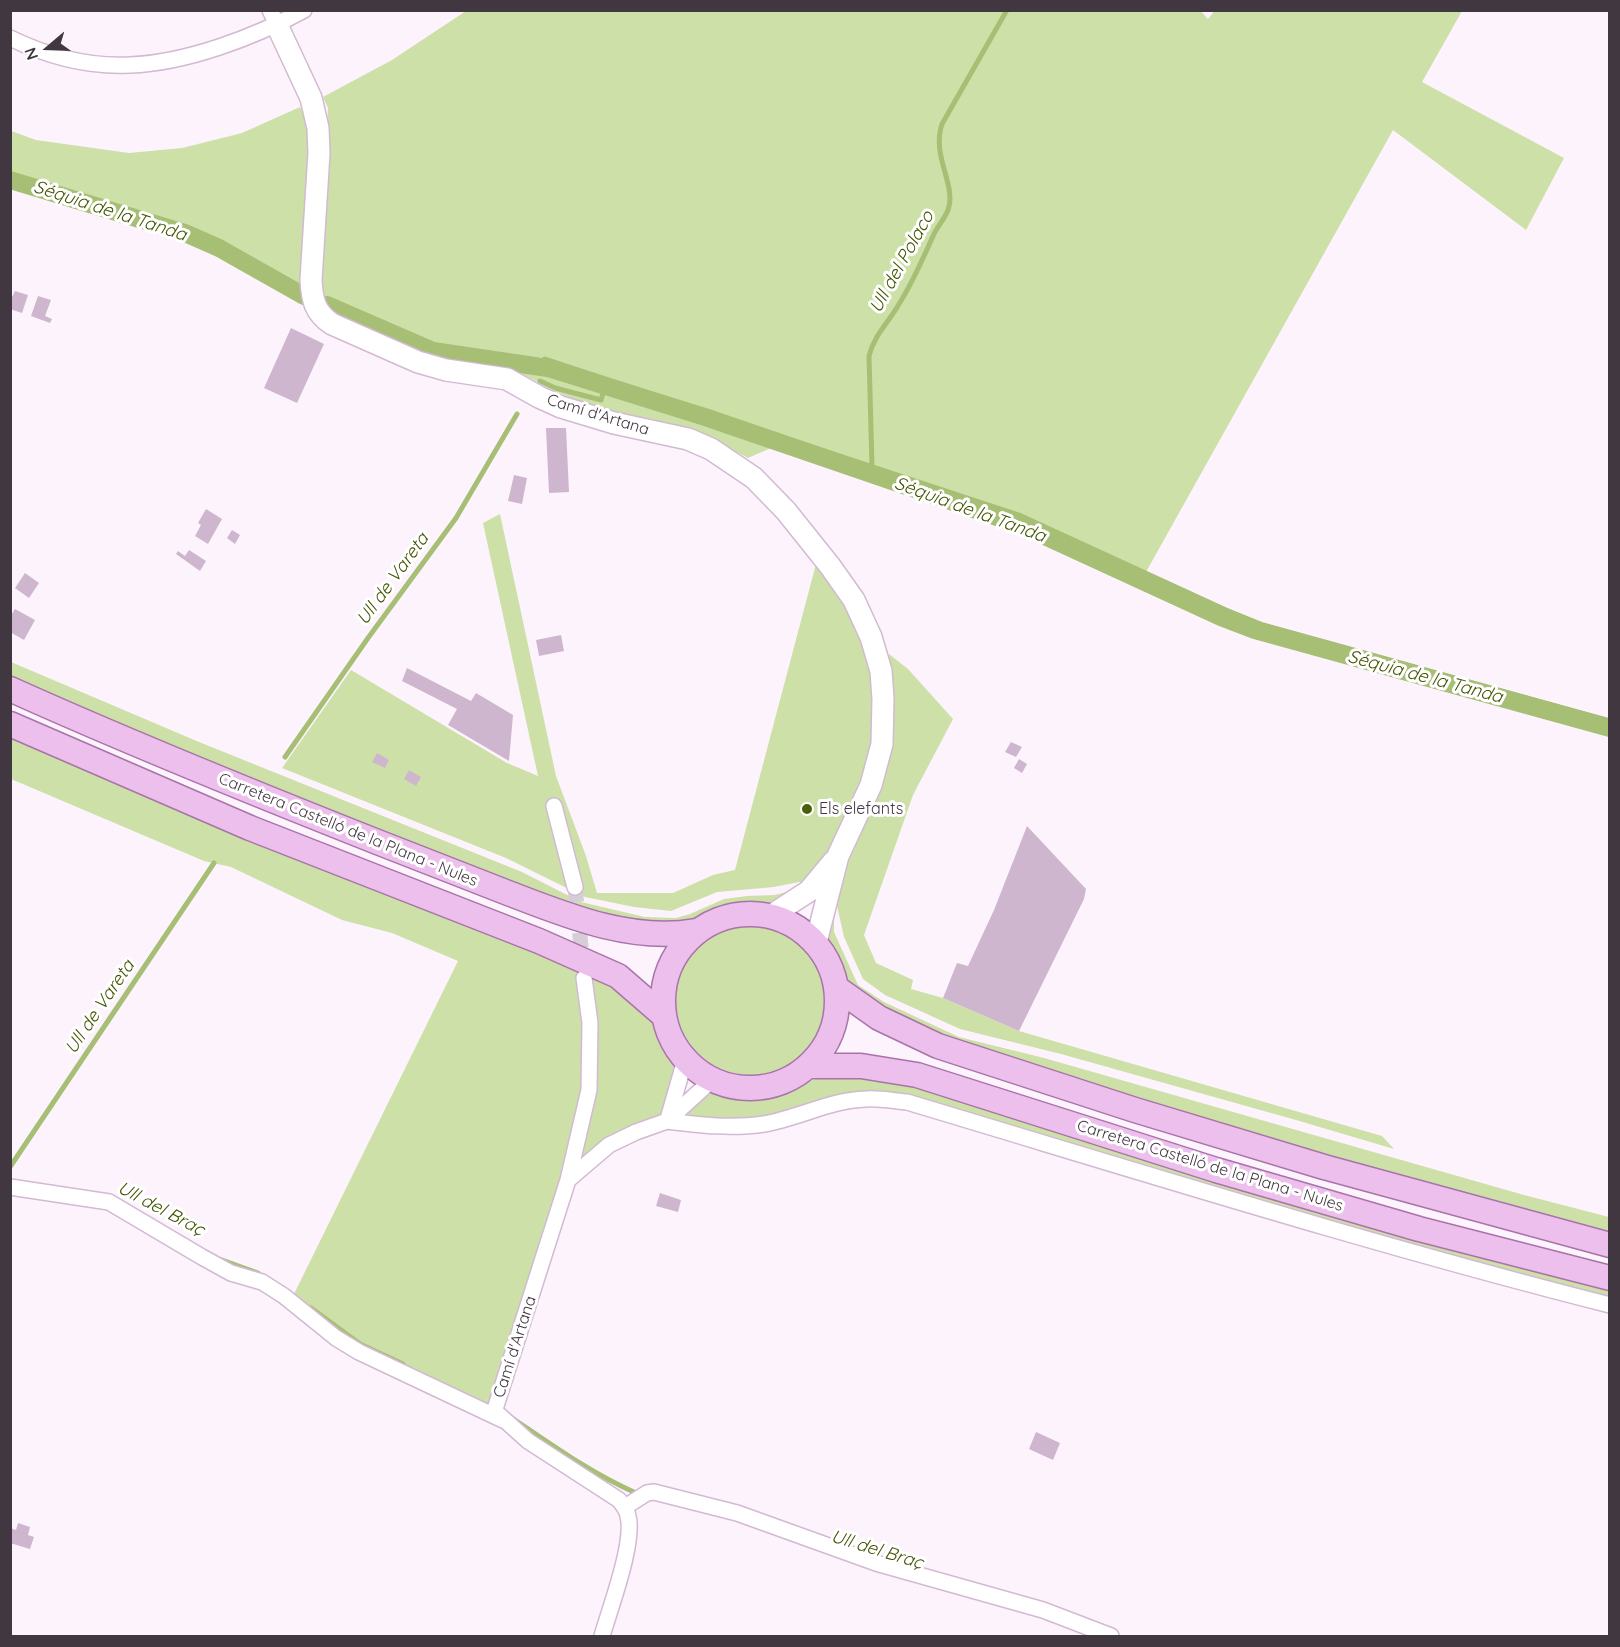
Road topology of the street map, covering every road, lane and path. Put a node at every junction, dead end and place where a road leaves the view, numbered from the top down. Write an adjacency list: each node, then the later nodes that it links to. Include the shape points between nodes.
1 (304, 10): 2 (street)
2 (273, 18): 3 (street, via 176,59 130,65 79,62); 7 (street, Camí d'Artana, via 311,98 318,128 311,280 316,310 322,318 418,362 507,379 561,407 688,439 711,449 754,478 786,511 854,600 881,670 882,744 871,785)
3 (10, 38)
4 (10, 689): 10 (main road, Carretera Castelló de la Plana - Nules, via 264,797 553,910 644,933 672,935)
5 (10, 724): 14 (main road, Carretera Castelló de la Plana - Nules, via 250,828 540,941 618,976)
6 (554, 806): 8 (street)
7 (838, 856): 9 (street, Camí d'Artana, via 809,891); 11 (street, Camí d'Artana)
8 (575, 887)
9 (772, 915): 10 (main road, via 732,914); 11 (main road, via 796,925)
10 (696, 931): 14 (main road, via 675,954 664,984)
11 (816, 942): 13 (main road, via 831,964)
12 (584, 978): 19 (street, via 590,1023 589,1090)
13 (838, 989): 16 (main road, via 837,1017 827,1044); 21 (main road, Carretera Castelló de la Plana - Nules, via 879,1018 938,1046 1324,1167)
14 (663, 1015): 15 (main road, via 671,1039)
15 (685, 1060): 17 (main road); 18 (street)
16 (810, 1066): 17 (main road, via 780,1084 745,1089); 22 (main road, Carretera Castelló de la Plana - Nules, via 861,1066 917,1076 1238,1177)
17 (712, 1080): 18 (street)
18 (667, 1121): 19 (street, via 609,1145); 23 (street, via 704,1126 760,1125 867,1098 908,1102 1227,1200)
19 (568, 1180): 24 (street, Camí d'Artana, via 495,1409)
20 (10, 1187): 24 (street, via 109,1202 231,1273 262,1282 358,1352)
21 (1610, 1245)
22 (1610, 1278)
23 (1610, 1305)
24 (505, 1421): 25 (street, Camí d'Artana)
25 (625, 1508): 26 (street, via 629,1540); 27 (street, via 654,1492 697,1502 876,1563 1043,1610)
26 (602, 1636)
27 (1111, 1636)

